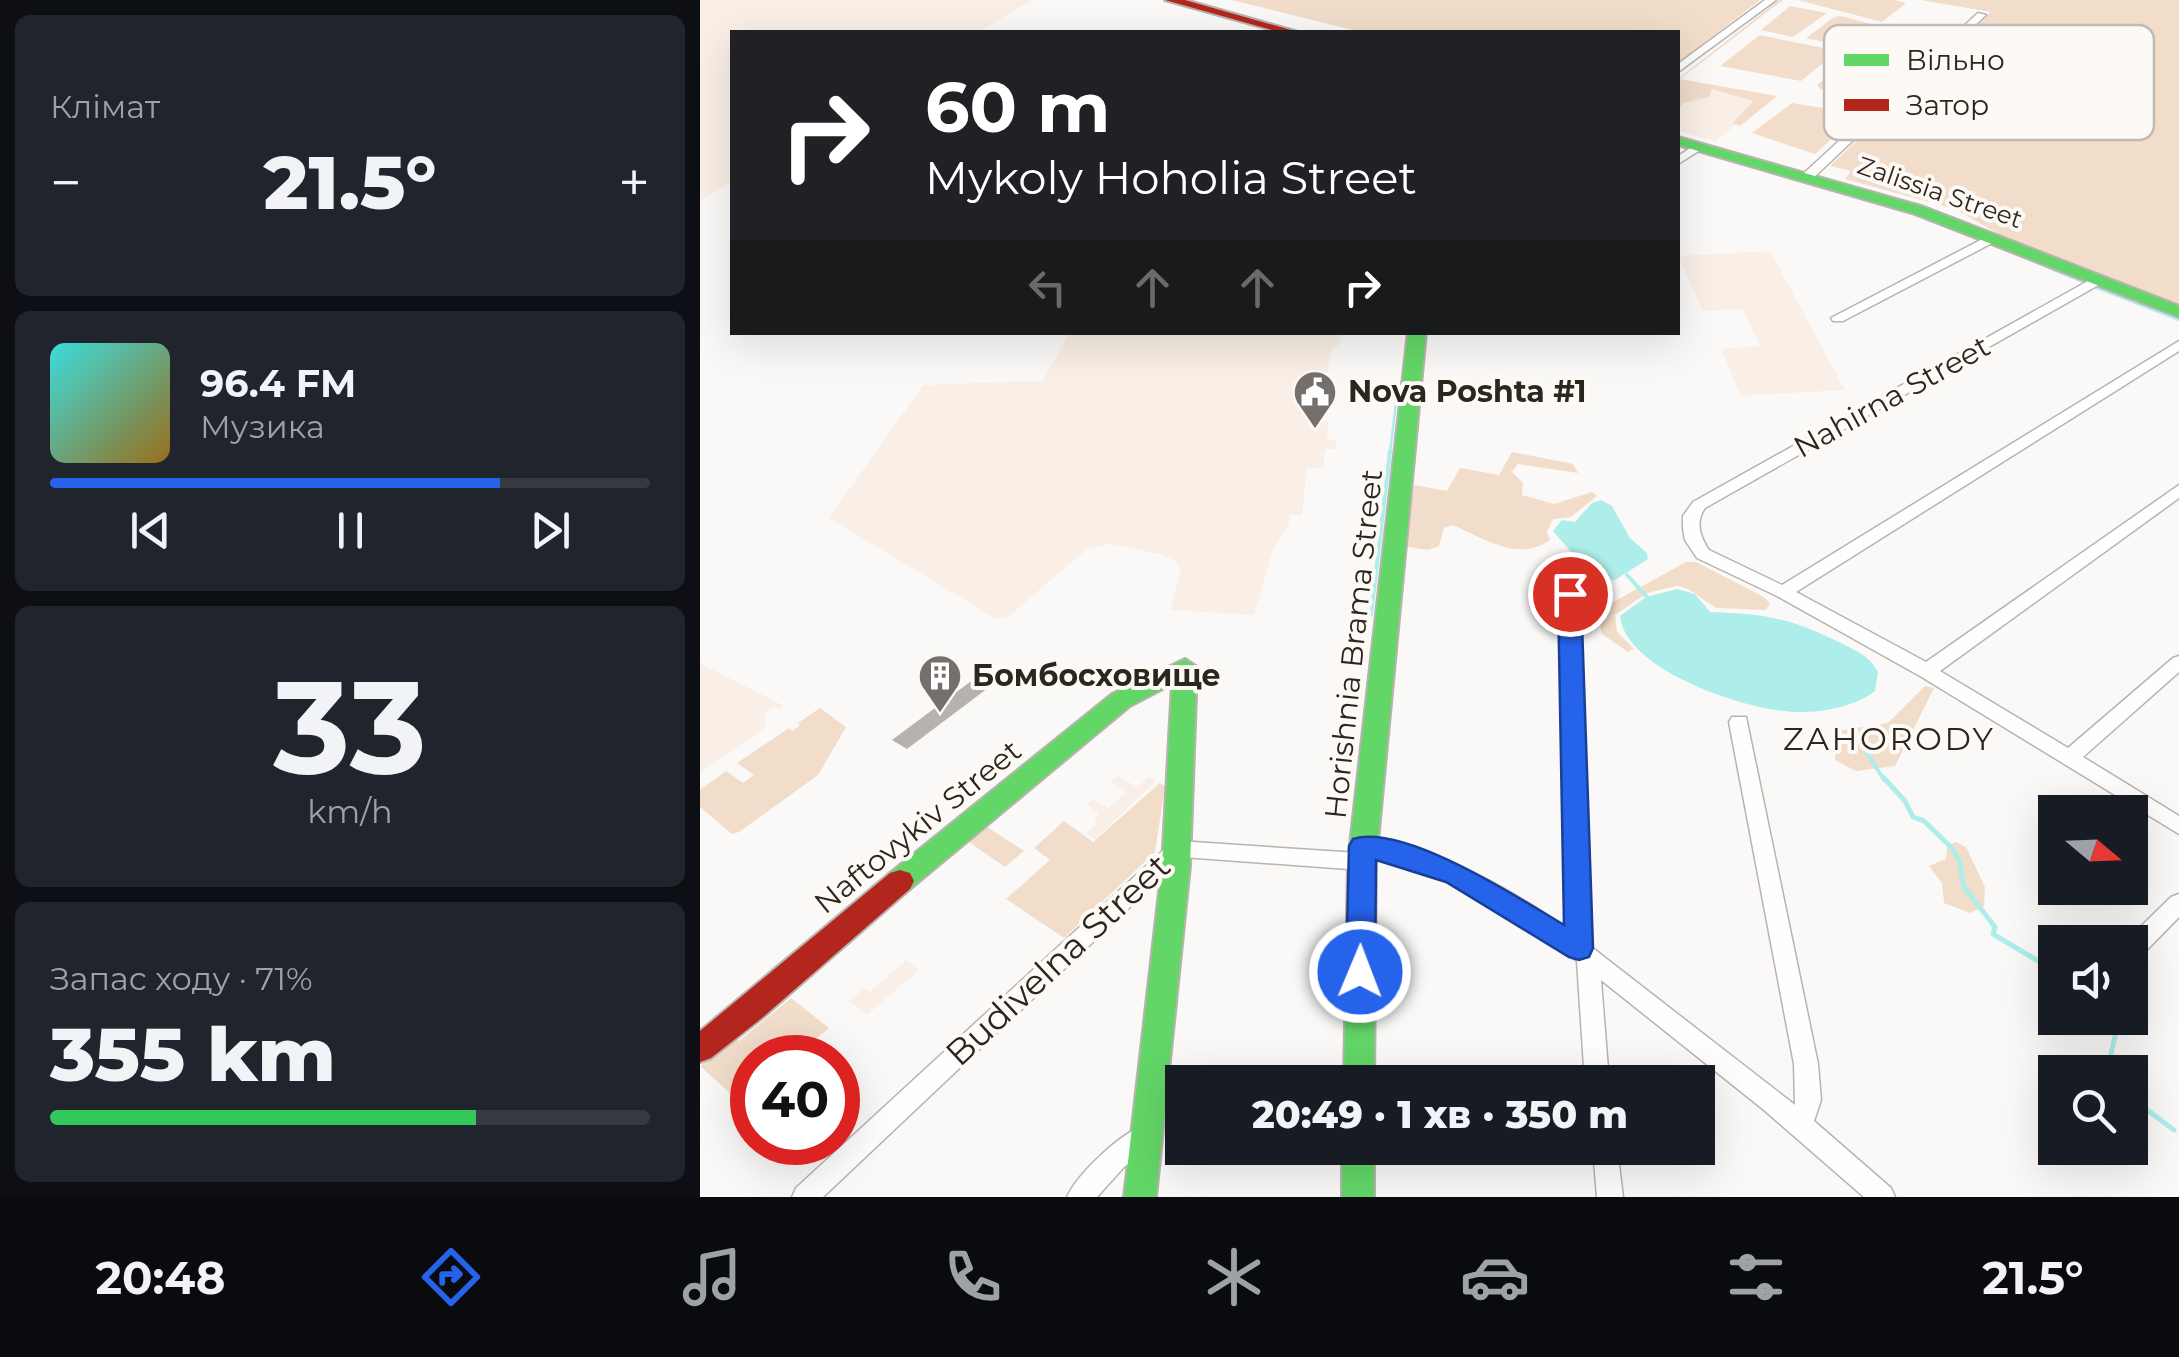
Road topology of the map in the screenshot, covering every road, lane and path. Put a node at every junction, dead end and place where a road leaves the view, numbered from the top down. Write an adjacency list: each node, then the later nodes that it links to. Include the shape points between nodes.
1 (1171, 0): 5 (street)
2 (1771, 0): 6 (street)
3 (1981, 15): 4 (street)
4 (1970, 25)
5 (1284, 30)
6 (1680, 68)
7 (1847, 140): 9 (street)
8 (1688, 144): 9 (street, Zalissia Street)
9 (1807, 177): 10 (street, Zalissia Street)
10 (1992, 238): 11 (street, Zalissia Street); 13 (street)
11 (2097, 280): 12 (street, Zalissia Street); 17 (street, Nahirna Street, via 1699,504 1690,516 1703,554)
12 (2179, 312)
13 (1838, 318)
14 (1418, 335): 25 (street, Horishnia Brama Street)
15 (2179, 345): 17 (street)
16 (2179, 490): 20 (street)
17 (1783, 592): 20 (street)
18 (1570, 594): 28 (street)
19 (2179, 662): 22 (street)
20 (1927, 671): 22 (street)
21 (1739, 722): 32 (street, via 1806,1064 1809,1100)
22 (2072, 756): 23 (street)
23 (2179, 826)
24 (1178, 849): 25 (street, Budivelna Street); 29 (street, Naftovykiv Street, via 1185,666 1120,700); 33 (street); 36 (street, Budivelna Street)
25 (1362, 854): 28 (street, Budivelna Street, via 1408,856 1456,874); 30 (street, Horishnia Brama Street)
26 (2179, 903): 27 (street)
27 (2148, 934)
28 (1583, 953): 31 (street); 32 (street, Budivelna Street)
29 (700, 1049)
30 (1359, 1065)
31 (1595, 1065)
32 (1801, 1122): 41 (street, Budivelna Street)
33 (1144, 1137): 37 (street); 38 (street)
34 (1358, 1165): 39 (street)
35 (1607, 1165): 40 (street)
36 (805, 1197)
37 (1080, 1197)
38 (1140, 1197)
39 (1358, 1197)
40 (1610, 1197)
41 (1882, 1197)

